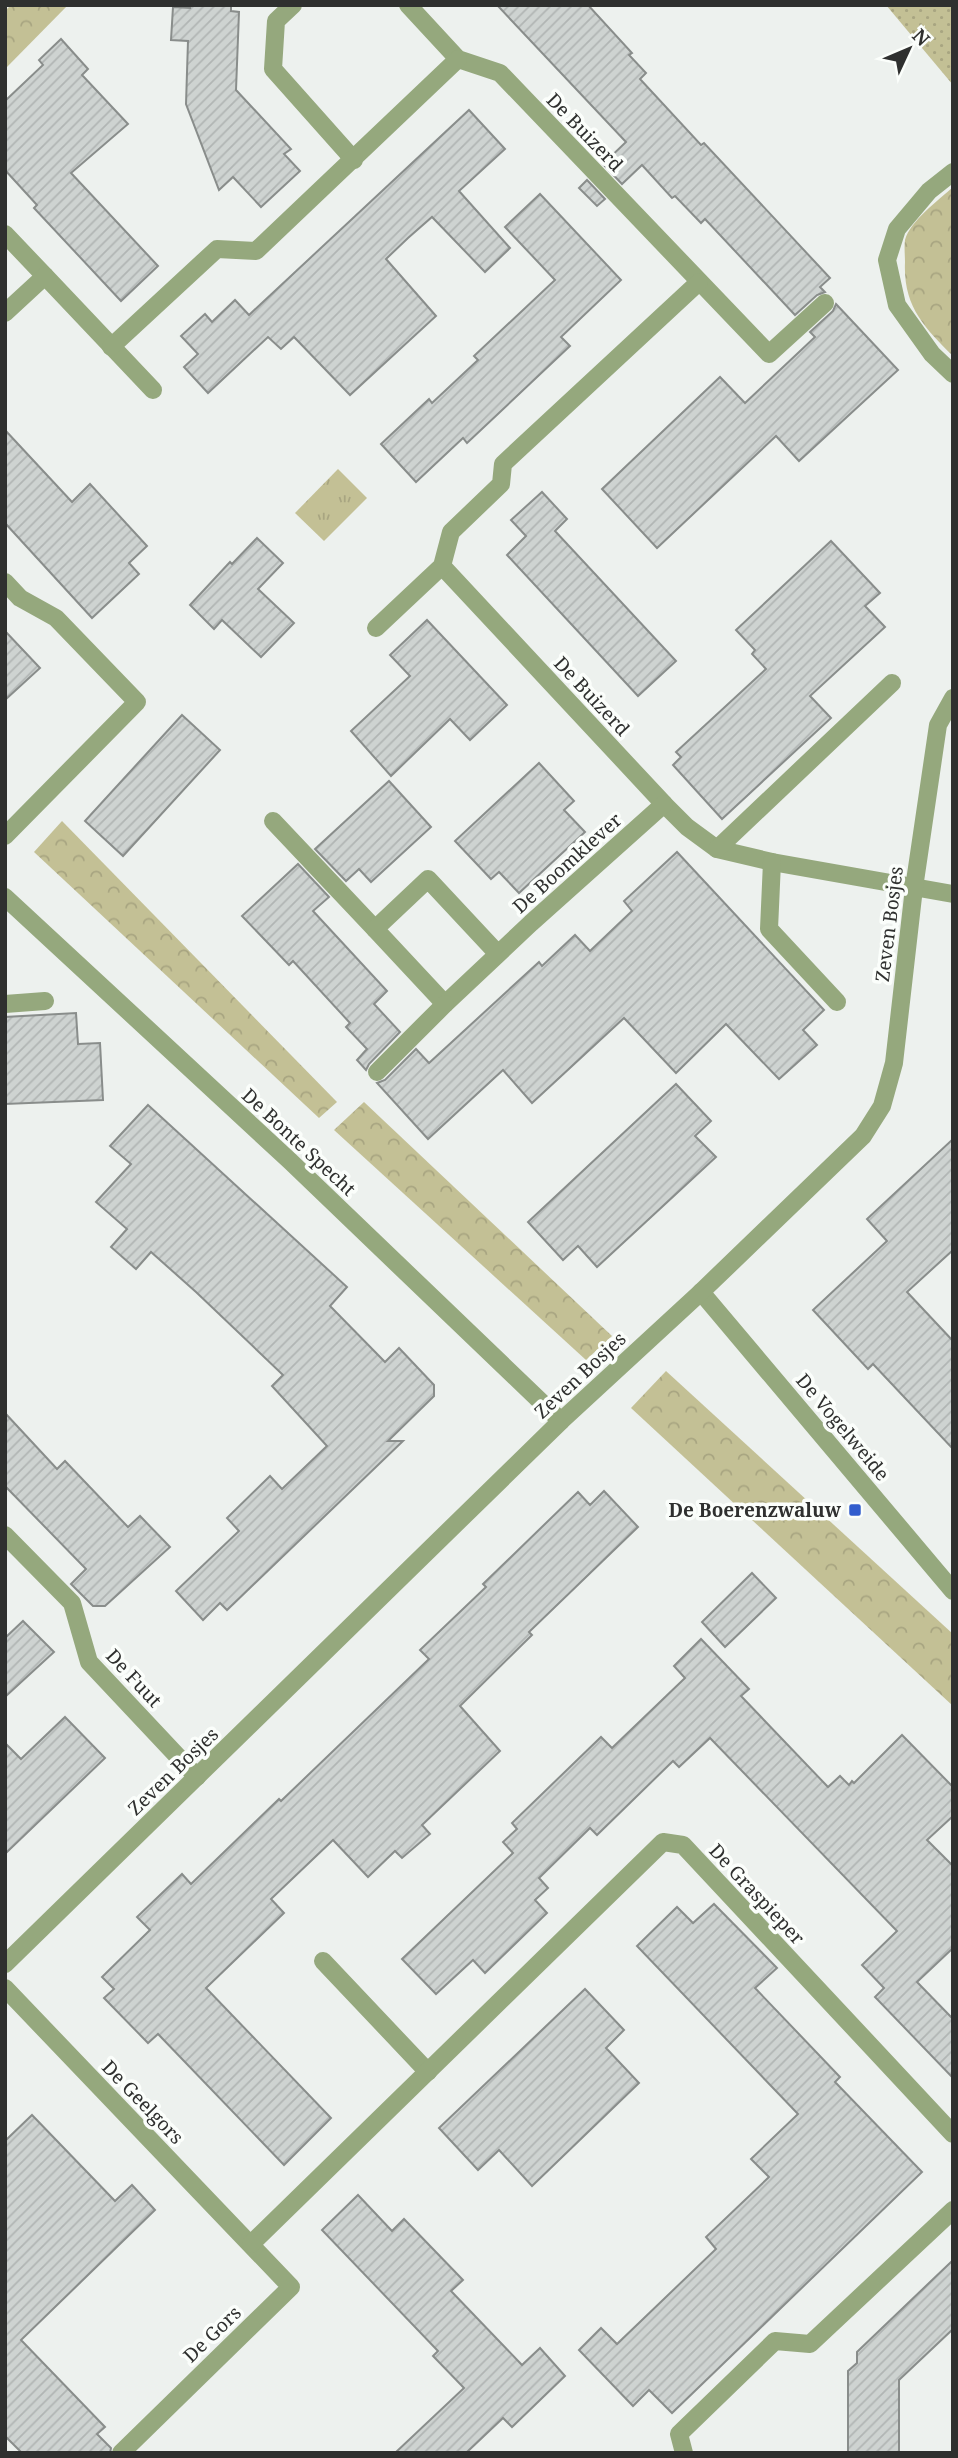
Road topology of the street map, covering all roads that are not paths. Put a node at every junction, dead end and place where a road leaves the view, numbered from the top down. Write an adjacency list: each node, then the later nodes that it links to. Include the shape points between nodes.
1 (293, 5): 4 (street, via 276,21 273,69)
2 (408, 5): 3 (street, De Buizerd)
3 (458, 59): 4 (street); 8 (street, De Buizerd, via 500,73)
4 (354, 160): 11 (street, via 256,251 217,248)
5 (953, 172): 12 (street, via 929,191 897,229 887,260 897,305 932,354)
6 (5, 234): 7 (street)
7 (44, 275): 10 (street); 11 (street)
8 (699, 282): 9 (street, De Buizerd, via 769,354); 14 (street, via 503,464 501,484 451,531)
9 (825, 303)
10 (5, 313)
11 (111, 347): 13 (street)
12 (953, 374)
13 (153, 390)
14 (442, 566): 16 (street); 19 (street, De Buizerd)
15 (5, 582): 21 (street, via 20,598 56,618 137,702)
16 (376, 628)
17 (892, 683): 22 (street)
18 (953, 698): 24 (street, Zeven Bosjes, via 938,725)
19 (664, 804): 22 (street, De Buizerd); 28 (street, De Boomklever)
20 (273, 821): 27 (street)
21 (5, 836)
22 (717, 849): 23 (street, De Buizerd)
23 (772, 862): 24 (street, De Buizerd); 30 (street, via 769,929)
24 (914, 888): 25 (street, De Buizerd); 34 (street, Zeven Bosjes, via 894,1063 881,1106 863,1136)
25 (953, 894)
26 (5, 897): 35 (street, De Bonte Specht)
27 (375, 929): 28 (street, via 428,879); 32 (street)
28 (498, 954): 32 (street, De Boomklever)
29 (46, 1001): 31 (street)
30 (837, 1002)
31 (5, 1003)
32 (445, 1004): 33 (street, De Boomklever)
33 (377, 1072)
34 (701, 1292): 35 (street, Zeven Bosjes); 37 (street, De Vogelweide)
35 (561, 1421): 38 (street, Zeven Bosjes)
36 (5, 1535): 38 (street, De Fuut, via 72,1603 89,1662)
37 (953, 1591)
38 (197, 1777): 40 (street, Zeven Bosjes)
39 (323, 1961): 42 (street)
40 (5, 1964)
41 (5, 1988): 45 (street, De Geelgors)
42 (428, 2072): 43 (street, De Graspieper, via 663,1842 683,1845); 45 (street, De Graspieper)
43 (953, 2134)
44 (953, 2210): 47 (street, via 810,2344 775,2341 679,2434)
45 (251, 2244): 46 (street, De Gors, via 291,2287)
46 (121, 2453)
47 (684, 2453)

